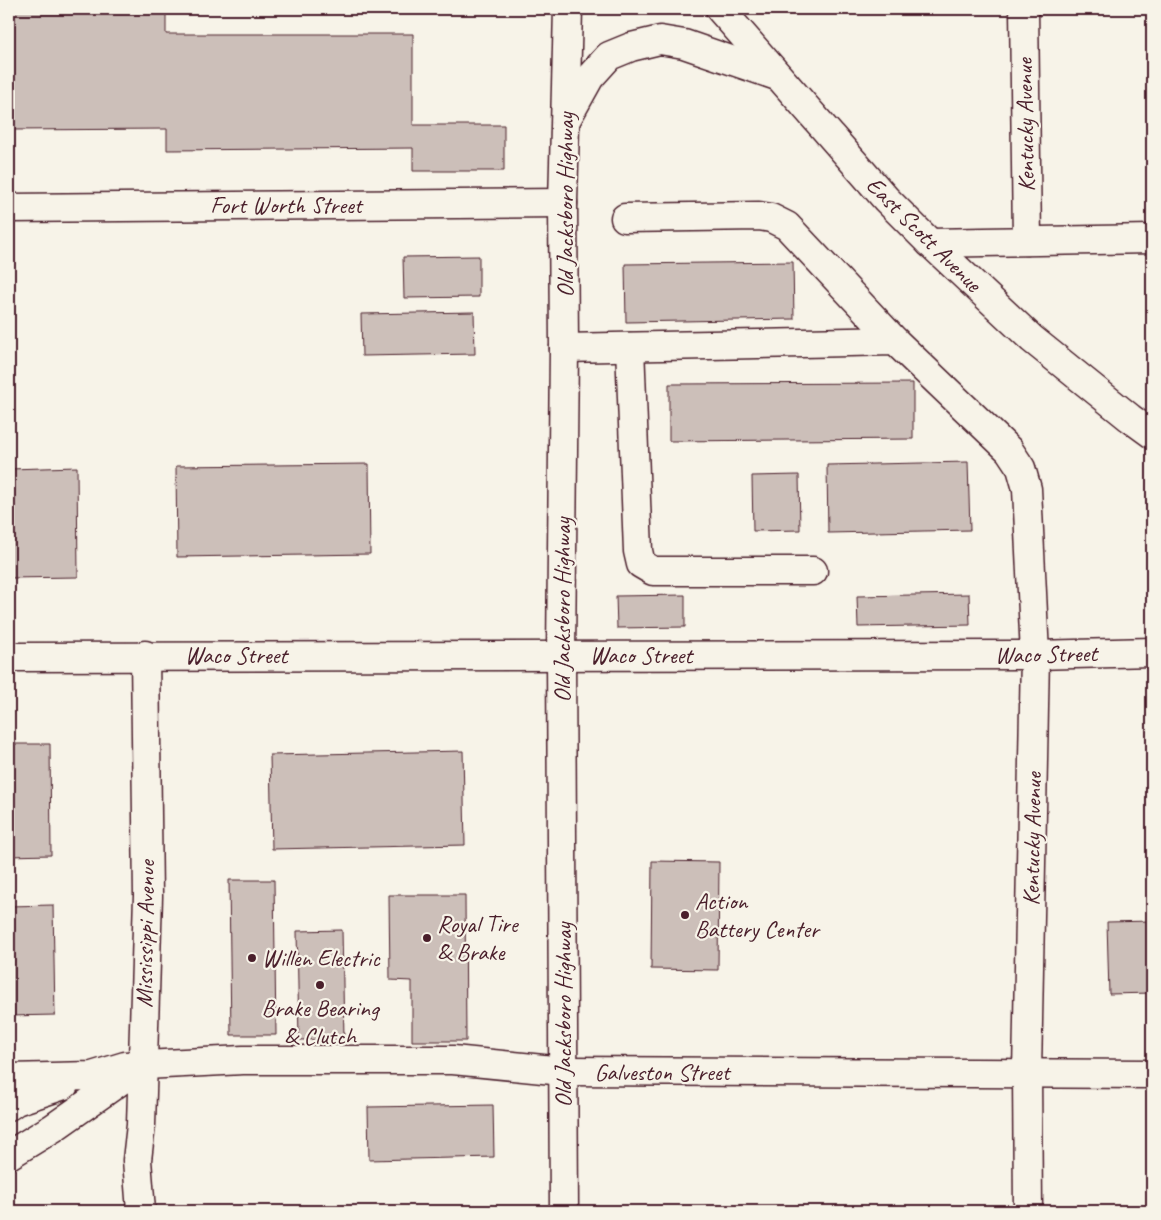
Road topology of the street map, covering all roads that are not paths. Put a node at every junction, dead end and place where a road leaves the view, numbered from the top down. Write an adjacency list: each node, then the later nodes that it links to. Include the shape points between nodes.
1 (568, 9): 5 (street, Old Jacksboro Highway)
2 (720, 9): 4 (street, East Scott Avenue)
3 (1024, 9): 10 (street, Kentucky Avenue)
4 (777, 76): 5 (street, via 684,44 660,40 609,56 590,77); 11 (street, East Scott Avenue, via 886,199)
5 (565, 122): 6 (street, Old Jacksboro Highway)
6 (563, 203): 7 (street, Fort Worth Street); 14 (street, Old Jacksboro Highway)
7 (9, 208)
8 (625, 218): 12 (street, via 771,218 787,226)
9 (1152, 239): 10 (street)
10 (1027, 241): 11 (street)
11 (930, 243): 15 (street, East Scott Avenue, via 1032,339)
12 (895, 341): 13 (street); 18 (street, Kentucky Avenue, via 1009,450 1022,468 1027,489)
13 (630, 347): 14 (street); 16 (street, via 638,551 642,564 653,571)
14 (564, 348): 20 (street, Old Jacksboro Highway)
15 (1152, 434)
16 (812, 571)
17 (1152, 652): 18 (street, Waco Street)
18 (1035, 654): 20 (street, Waco Street); 24 (street, Kentucky Avenue)
19 (145, 655): 20 (street, Waco Street); 21 (street, Waco Street); 22 (street, Mississippi Avenue, via 148,896)
20 (561, 655): 23 (street, Old Jacksboro Highway)
21 (9, 657)
22 (142, 1065): 23 (street, Galveston Street, via 243,1060 453,1060); 26 (street, Galveston Street, via 125,1066); 29 (street); 30 (street, Mississippi Avenue, via 137,1160)
23 (563, 1071): 24 (street, Galveston Street); 31 (street, Old Jacksboro Highway)
24 (1027, 1073): 25 (street, Galveston Street); 32 (street, Kentucky Avenue)
25 (1152, 1074)
26 (92, 1076): 27 (street, Galveston Street); 28 (street, Galveston Street)
27 (9, 1078)
28 (9, 1106)
29 (9, 1155)
30 (141, 1211)
31 (564, 1211)
32 (1028, 1211)

